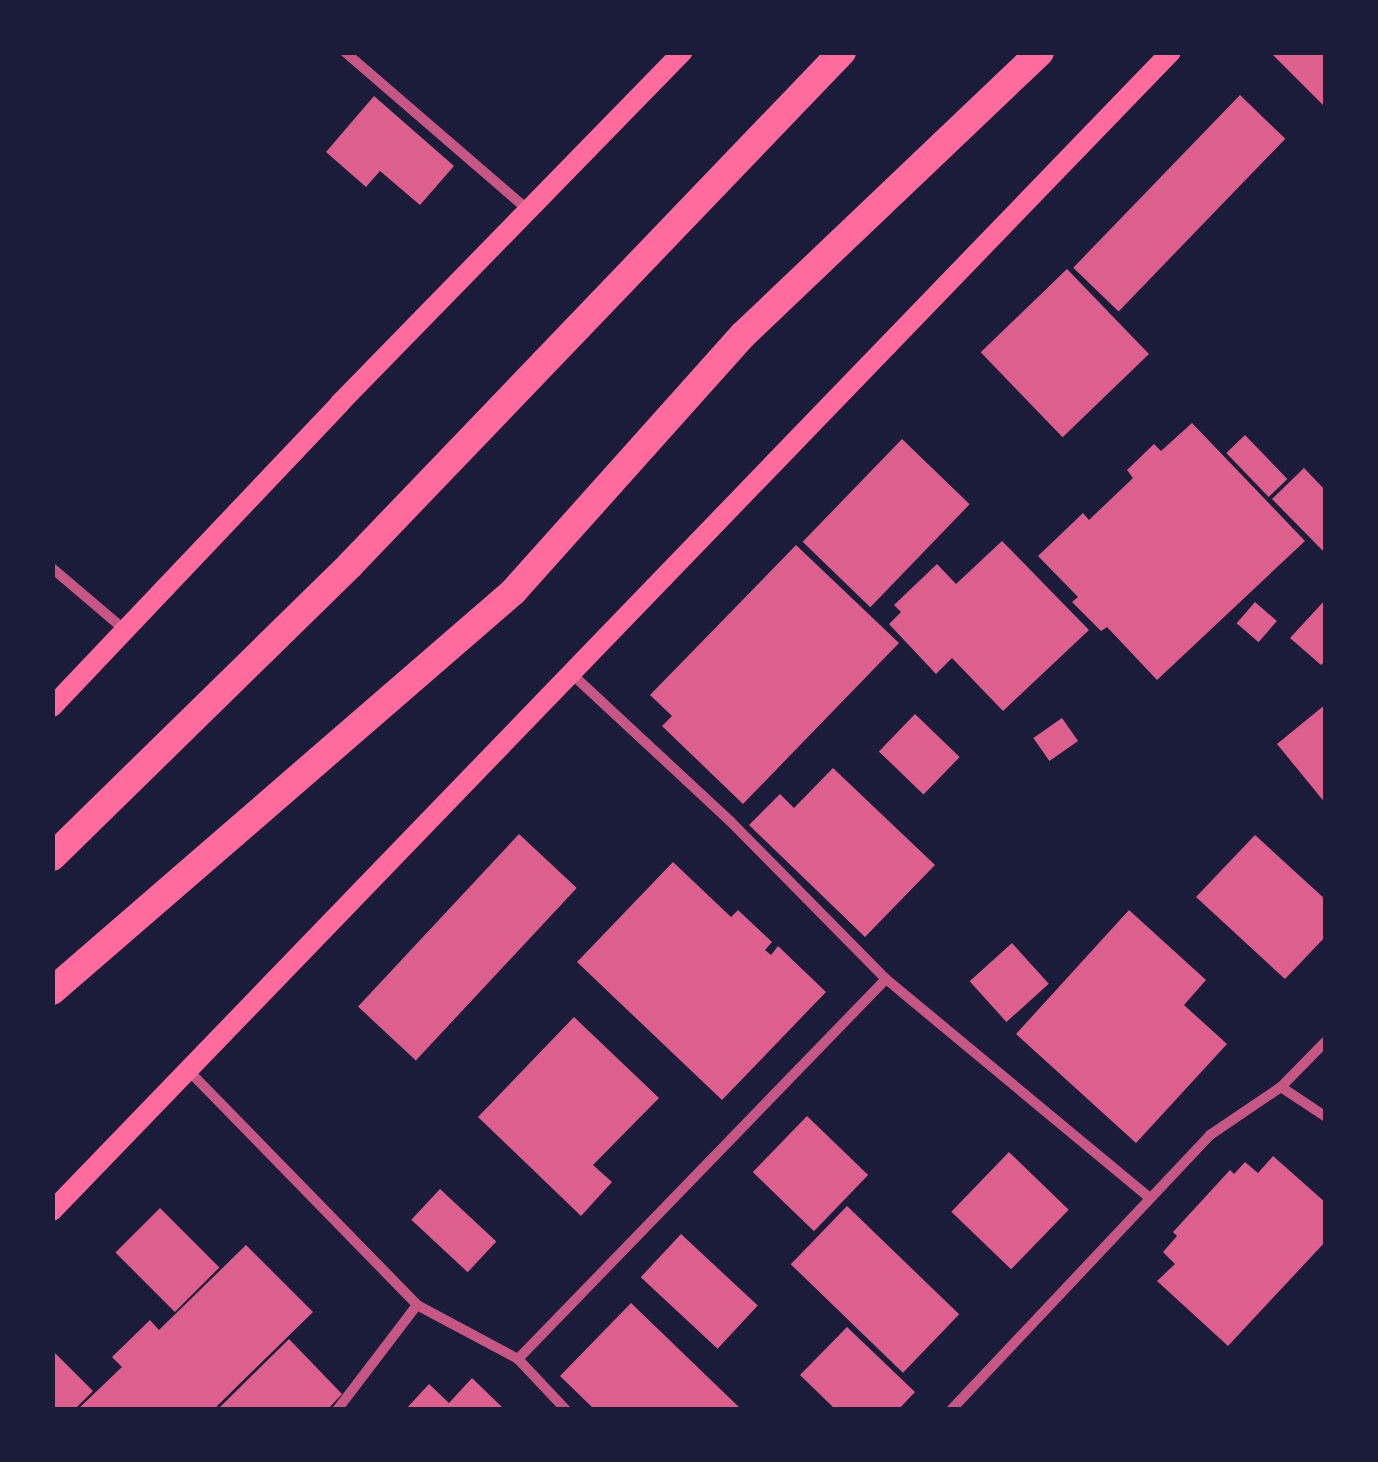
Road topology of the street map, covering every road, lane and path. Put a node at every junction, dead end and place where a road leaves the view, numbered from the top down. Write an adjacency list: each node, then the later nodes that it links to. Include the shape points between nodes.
1 (345, 52): 6 (street)
2 (683, 52): 6 (main road)
3 (842, 52): 11 (highway, via 350,565)
4 (1040, 52): 13 (highway, via 744,335 513,592)
5 (1171, 52): 9 (main road)
6 (528, 211): 8 (main road)
7 (52, 568): 8 (street)
8 (126, 632): 10 (main road)
9 (574, 676): 12 (street); 15 (main road)
10 (52, 707)
11 (52, 858)
12 (886, 979): 18 (street); 21 (street)
13 (52, 991)
14 (1326, 1041): 16 (street)
15 (187, 1070): 19 (main road); 20 (street)
16 (1281, 1086): 17 (street); 18 (street, via 1210,1135)
17 (1326, 1117)
18 (1149, 1197): 24 (street)
19 (52, 1212)
20 (417, 1305): 21 (street); 22 (street)
21 (518, 1360): 23 (street)
22 (337, 1410)
23 (566, 1410)
24 (951, 1410)

